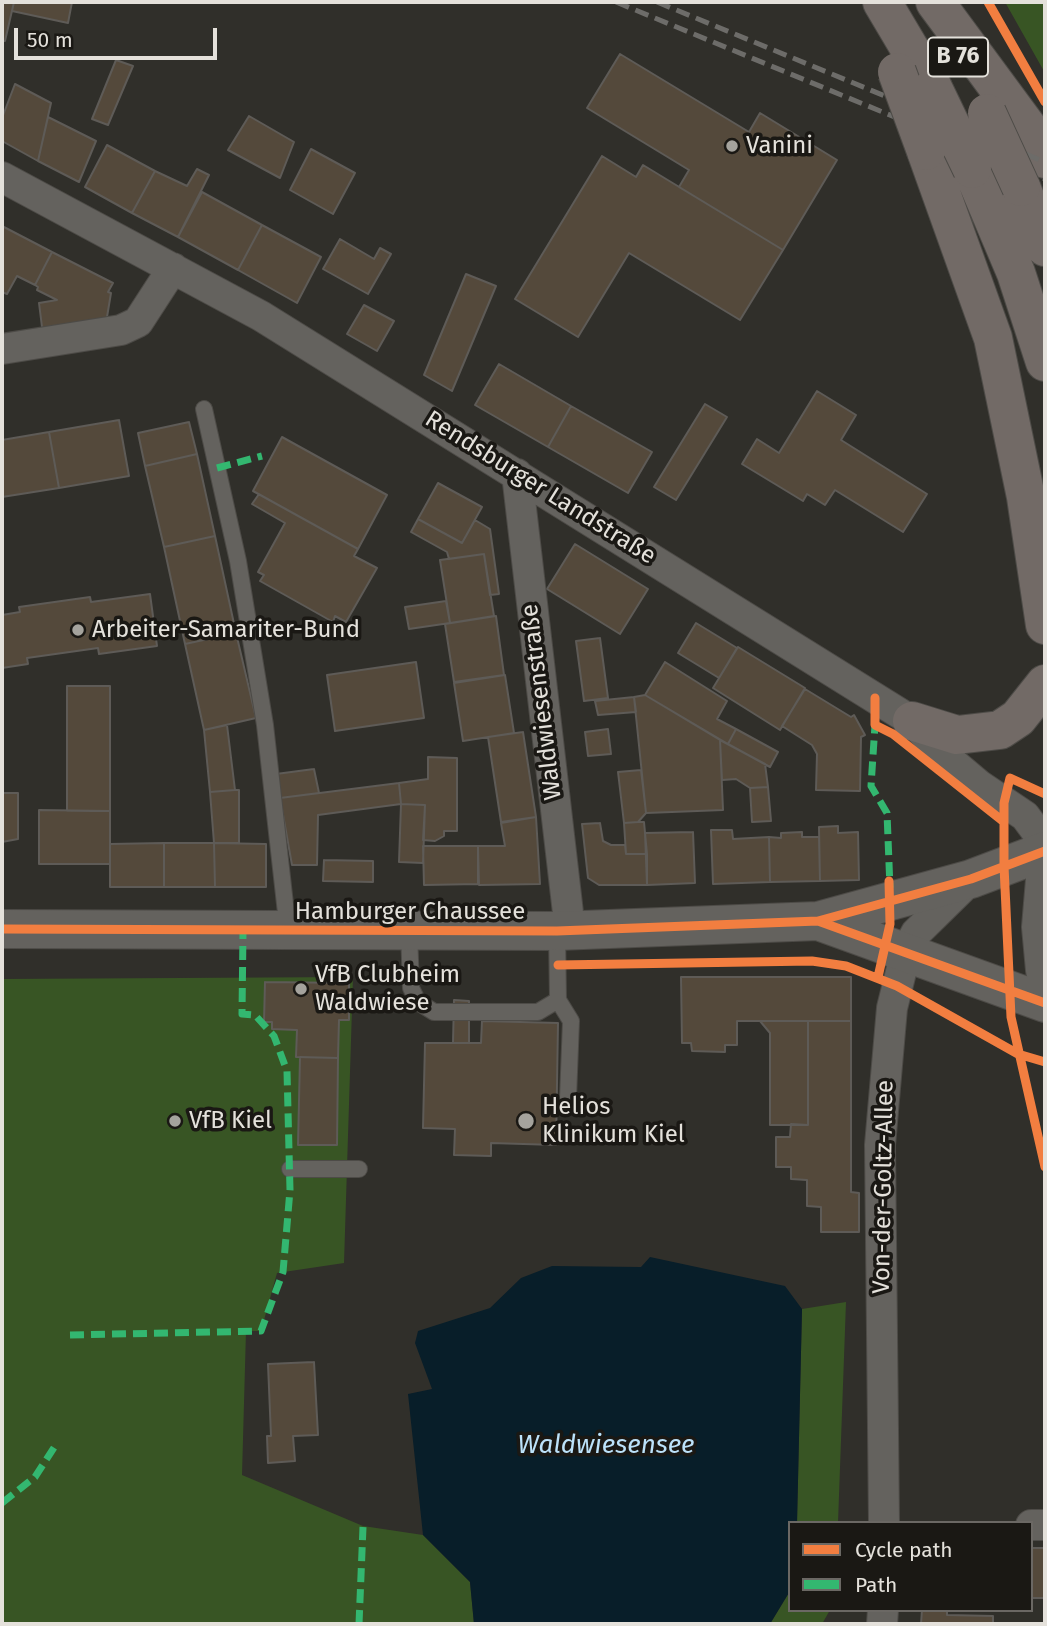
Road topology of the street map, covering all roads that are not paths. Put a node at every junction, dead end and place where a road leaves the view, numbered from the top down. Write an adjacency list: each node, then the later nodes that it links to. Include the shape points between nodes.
1 (870, 2): 13 (highway, bridge, via 993,338 1026,497)
2 (883, 2): 10 (highway, B 76, bridge, via 933,88 971,169 1016,273)
3 (928, 2): 5 (highway, B 76, bridge, via 987,113)
4 (936, 2): 5 (highway)
5 (1032, 159): 7 (highway, B 76)
6 (2, 177): 8 (street, Rendsburger Landstraße)
7 (1045, 247)
8 (173, 268): 9 (street, via 138,322 121,330); 12 (street, Rendsburger Landstraße, via 272,323)
9 (2, 349)
10 (1045, 362)
11 (204, 409): 24 (lane, via 238,561 265,725)
12 (517, 474): 15 (street, Rendsburger Landstraße); 22 (street, Waldwiesenstraße)
13 (1045, 625)
14 (1045, 684): 15 (highway, via 1018,718 1000,730 957,735)
15 (912, 721): 16 (street, Rendsburger Landstraße, via 979,785 1025,816)
16 (1045, 844)
17 (1045, 851): 18 (main road, Hamburger Chaussee)
18 (971, 879): 20 (main road, Hamburger Chaussee); 25 (street, Von-der-Goltz-Allee, via 916,933)
19 (1045, 880): 26 (main road, via 1041,927)
20 (818, 921): 22 (main road, Hamburger Chaussee); 25 (main road, Hamburger Chaussee)
21 (2, 929): 24 (main road, Hamburger Chaussee)
22 (563, 930): 23 (main road, Hamburger Chaussee); 27 (lane)
23 (409, 931): 24 (main road, Hamburger Chaussee); 27 (lane, via 411,988 418,1002 434,1012 538,1012)
24 (288, 932)
25 (906, 952): 28 (main road, Hamburger Chaussee); 32 (street, Von-der-Goltz-Allee, via 892,1008 880,1146)
26 (1045, 970)
27 (558, 1000): 29 (lane, via 571,1021)
28 (1045, 1003)
29 (568, 1098)
30 (290, 1169): 31 (lane)
31 (359, 1169)
32 (884, 1521)

